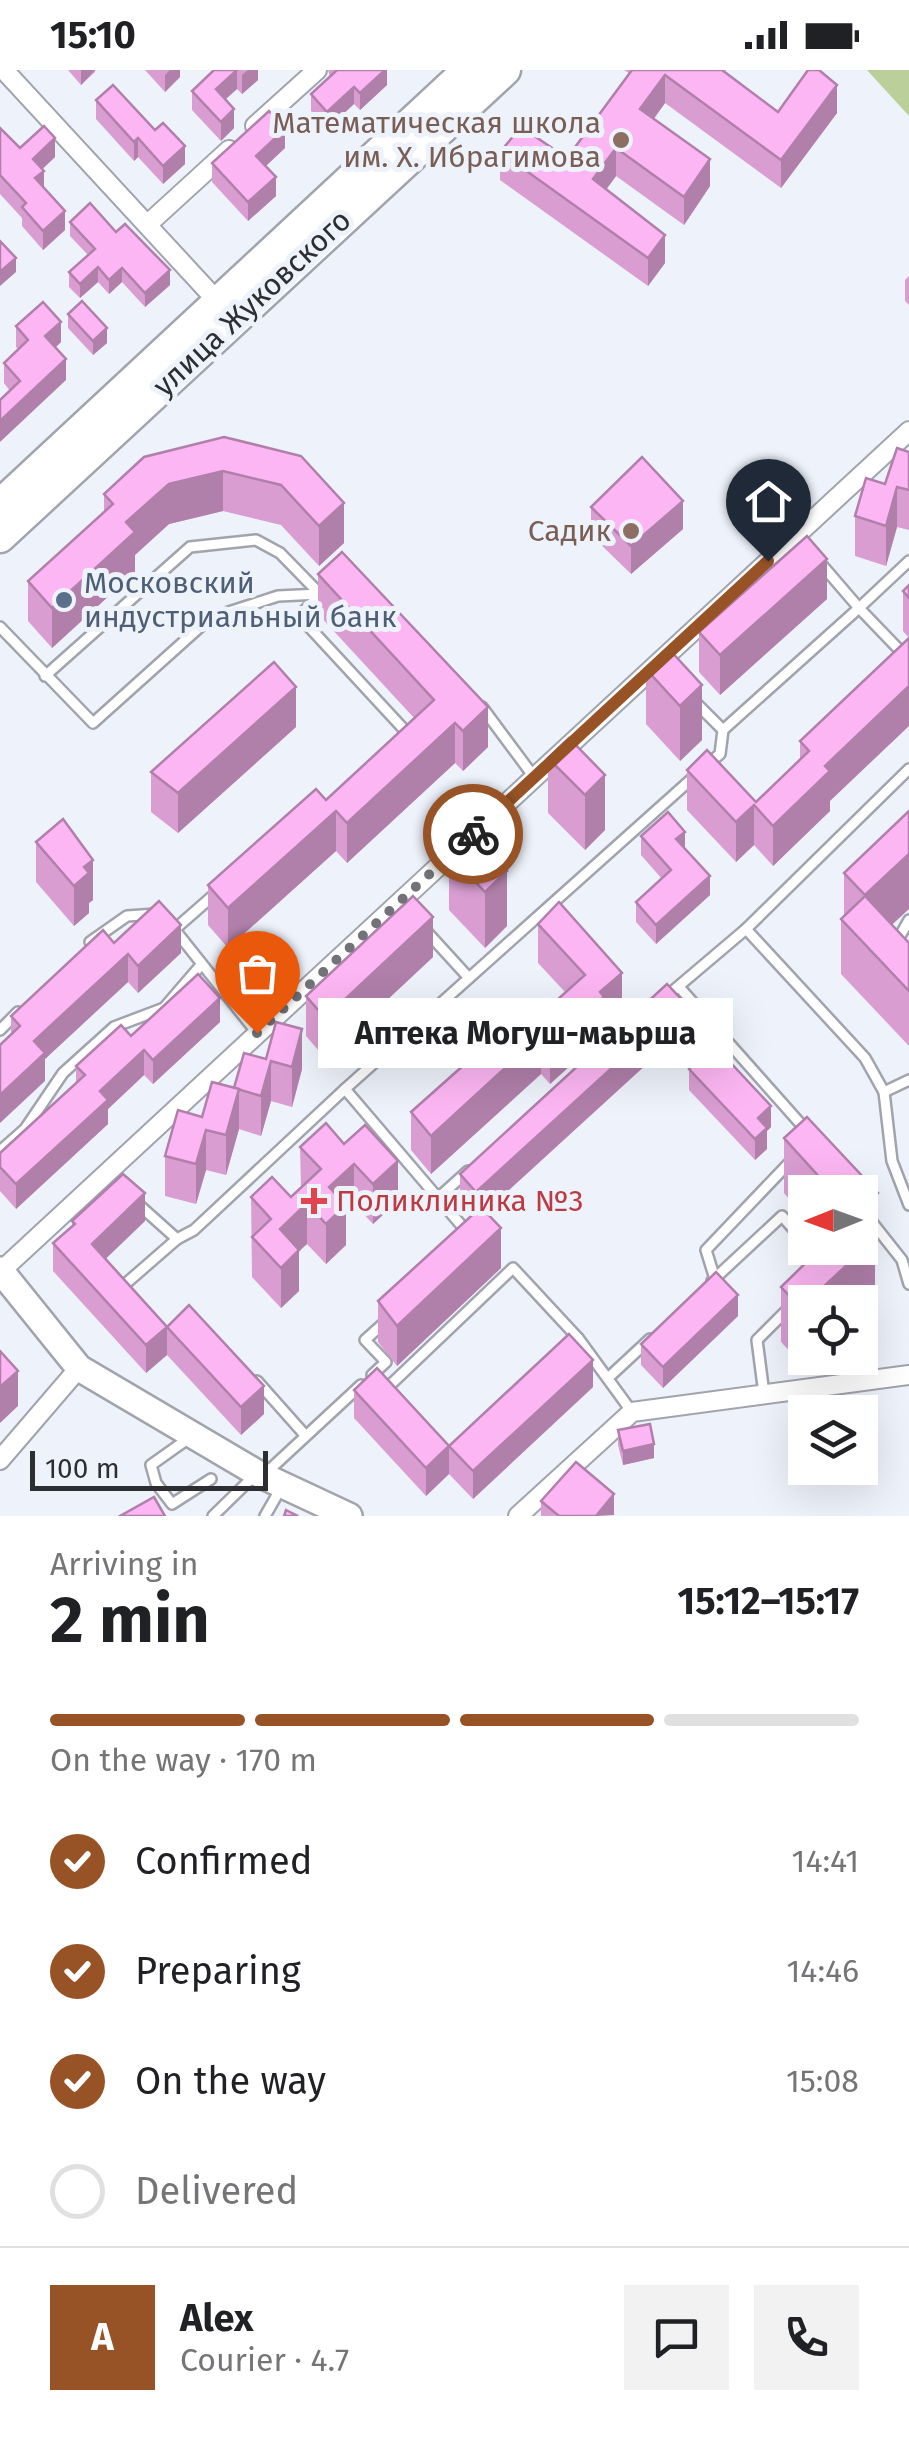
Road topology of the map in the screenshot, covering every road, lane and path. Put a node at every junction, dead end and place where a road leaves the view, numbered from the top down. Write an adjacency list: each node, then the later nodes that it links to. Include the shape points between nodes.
1 (4, 70): 5 (street)
2 (317, 70): 5 (street)
3 (468, 70): 6 (main road)
4 (505, 70): 10 (main road, улица Жуковского)
5 (148, 224): 6 (street)
6 (219, 304): 8 (main road)
7 (909, 431): 9 (street)
8 (0, 505)
9 (796, 536): 14 (lane); 24 (street, via 663,671)
10 (0, 537)
11 (909, 560): 14 (lane)
12 (330, 587): 13 (lane)
13 (320, 594): 17 (lane, via 278,596 210,618 97,722 86,720); 17 (lane, via 280,553 256,540 190,546); 22 (lane, via 299,616 412,738)
14 (858, 608): 16 (lane); 21 (lane)
15 (0, 627): 17 (lane)
16 (909, 661): 18 (lane)
17 (45, 676)
18 (894, 677)
19 (683, 690): 21 (lane)
20 (467, 692): 24 (lane)
21 (723, 730): 33 (lane, via 720,754)
22 (399, 751)
23 (909, 769): 28 (lane)
24 (534, 777): 38 (street, via 405,908)
25 (218, 891): 29 (lane)
26 (909, 920): 30 (lane)
27 (422, 927): 33 (lane)
28 (746, 929): 34 (lane); 41 (lane, via 866,1058)
29 (175, 930): 31 (lane, via 155,913 127,916); 32 (lane)
30 (895, 952)
31 (76, 956)
32 (202, 965): 38 (lane); 43 (lane, via 164,1008 114,1027 84,1054 26,1129)
33 (469, 978): 40 (lane)
34 (680, 988): 35 (lane); 42 (lane, via 808,1132)
35 (657, 1002)
36 (25, 1006): 37 (lane)
37 (0, 1030)
38 (257, 1033): 53 (street, via 112,1181)
39 (909, 1080): 41 (lane)
40 (345, 1088): 46 (lane); 51 (lane)
41 (884, 1092): 48 (lane, via 892,1161)
42 (808, 1143)
43 (0, 1151)
44 (796, 1157): 54 (lane, via 706,1250)
45 (480, 1160): 46 (lane)
46 (438, 1198): 52 (lane)
47 (134, 1200): 51 (lane)
48 (909, 1205)
49 (788, 1223): 54 (lane, via 782,1216)
50 (878, 1230): 55 (lane, via 902,1260)
51 (177, 1239): 57 (lane, via 123,1286)
52 (475, 1242)
53 (0, 1270): 63 (street)
54 (715, 1279): 56 (lane)
55 (909, 1282)
56 (701, 1291)
57 (135, 1301)
58 (788, 1309): 69 (lane, via 758,1340)
59 (392, 1316): 64 (lane, via 364,1340 386,1362)
60 (661, 1328): 67 (lane)
61 (578, 1338): 62 (lane); 67 (lane); 68 (lane, via 513,1268)
62 (550, 1364)
63 (79, 1368): 73 (street); 74 (street)
64 (372, 1374): 68 (lane); 72 (lane)
65 (909, 1374): 69 (street)
66 (252, 1376): 72 (lane)
67 (608, 1378): 71 (lane)
68 (386, 1389): 70 (lane)
69 (764, 1394): 71 (street)
70 (399, 1402)
71 (632, 1412): 80 (street)
72 (305, 1434): 75 (lane)
73 (191, 1436): 75 (street); 76 (lane, via 151,1465 156,1483 172,1504)
74 (0, 1460)
75 (267, 1478): 77 (lane); 78 (lane); 79 (street)
76 (211, 1479)
77 (212, 1516)
78 (264, 1516)
79 (349, 1516)
80 (518, 1516)

